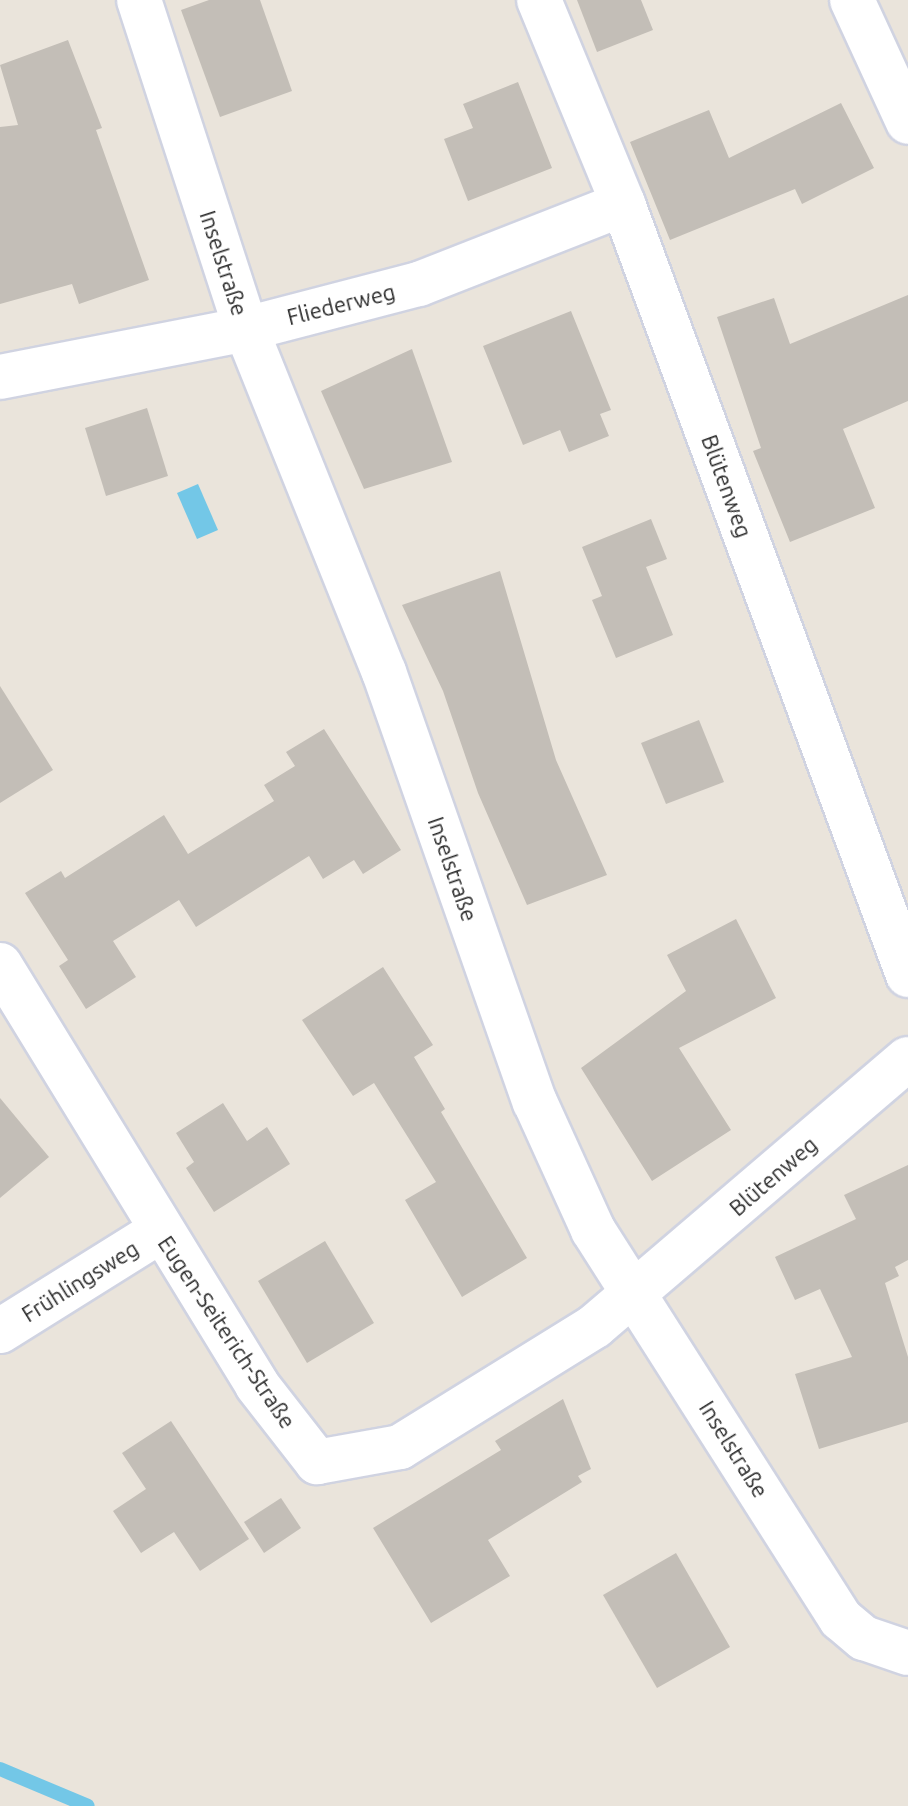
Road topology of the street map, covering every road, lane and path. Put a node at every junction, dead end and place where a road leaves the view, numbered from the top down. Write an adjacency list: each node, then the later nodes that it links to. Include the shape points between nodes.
1 (139, 0): 6 (street, Inselstraße)
2 (539, 0): 5 (street, Blütenweg)
3 (852, 0): 4 (street)
4 (908, 122)
5 (623, 204): 6 (street, Fliederweg, via 419,284); 9 (street, Blütenweg)
6 (246, 329): 7 (street, Fliederweg); 12 (street, Inselstraße, via 384,672 535,1102 593,1230)
7 (0, 377)
8 (0, 965): 11 (street, Eugen-Seiterich-Straße)
9 (908, 975)
10 (908, 1059): 12 (street, Blütenweg)
11 (160, 1231): 12 (street, Eugen-Seiterich-Straße, via 257,1385 317,1462 400,1447 595,1326); 13 (street, Frühlingsweg)
12 (637, 1293): 14 (street, Inselstraße, via 841,1619 864,1638)
13 (0, 1331)
14 (908, 1653)

